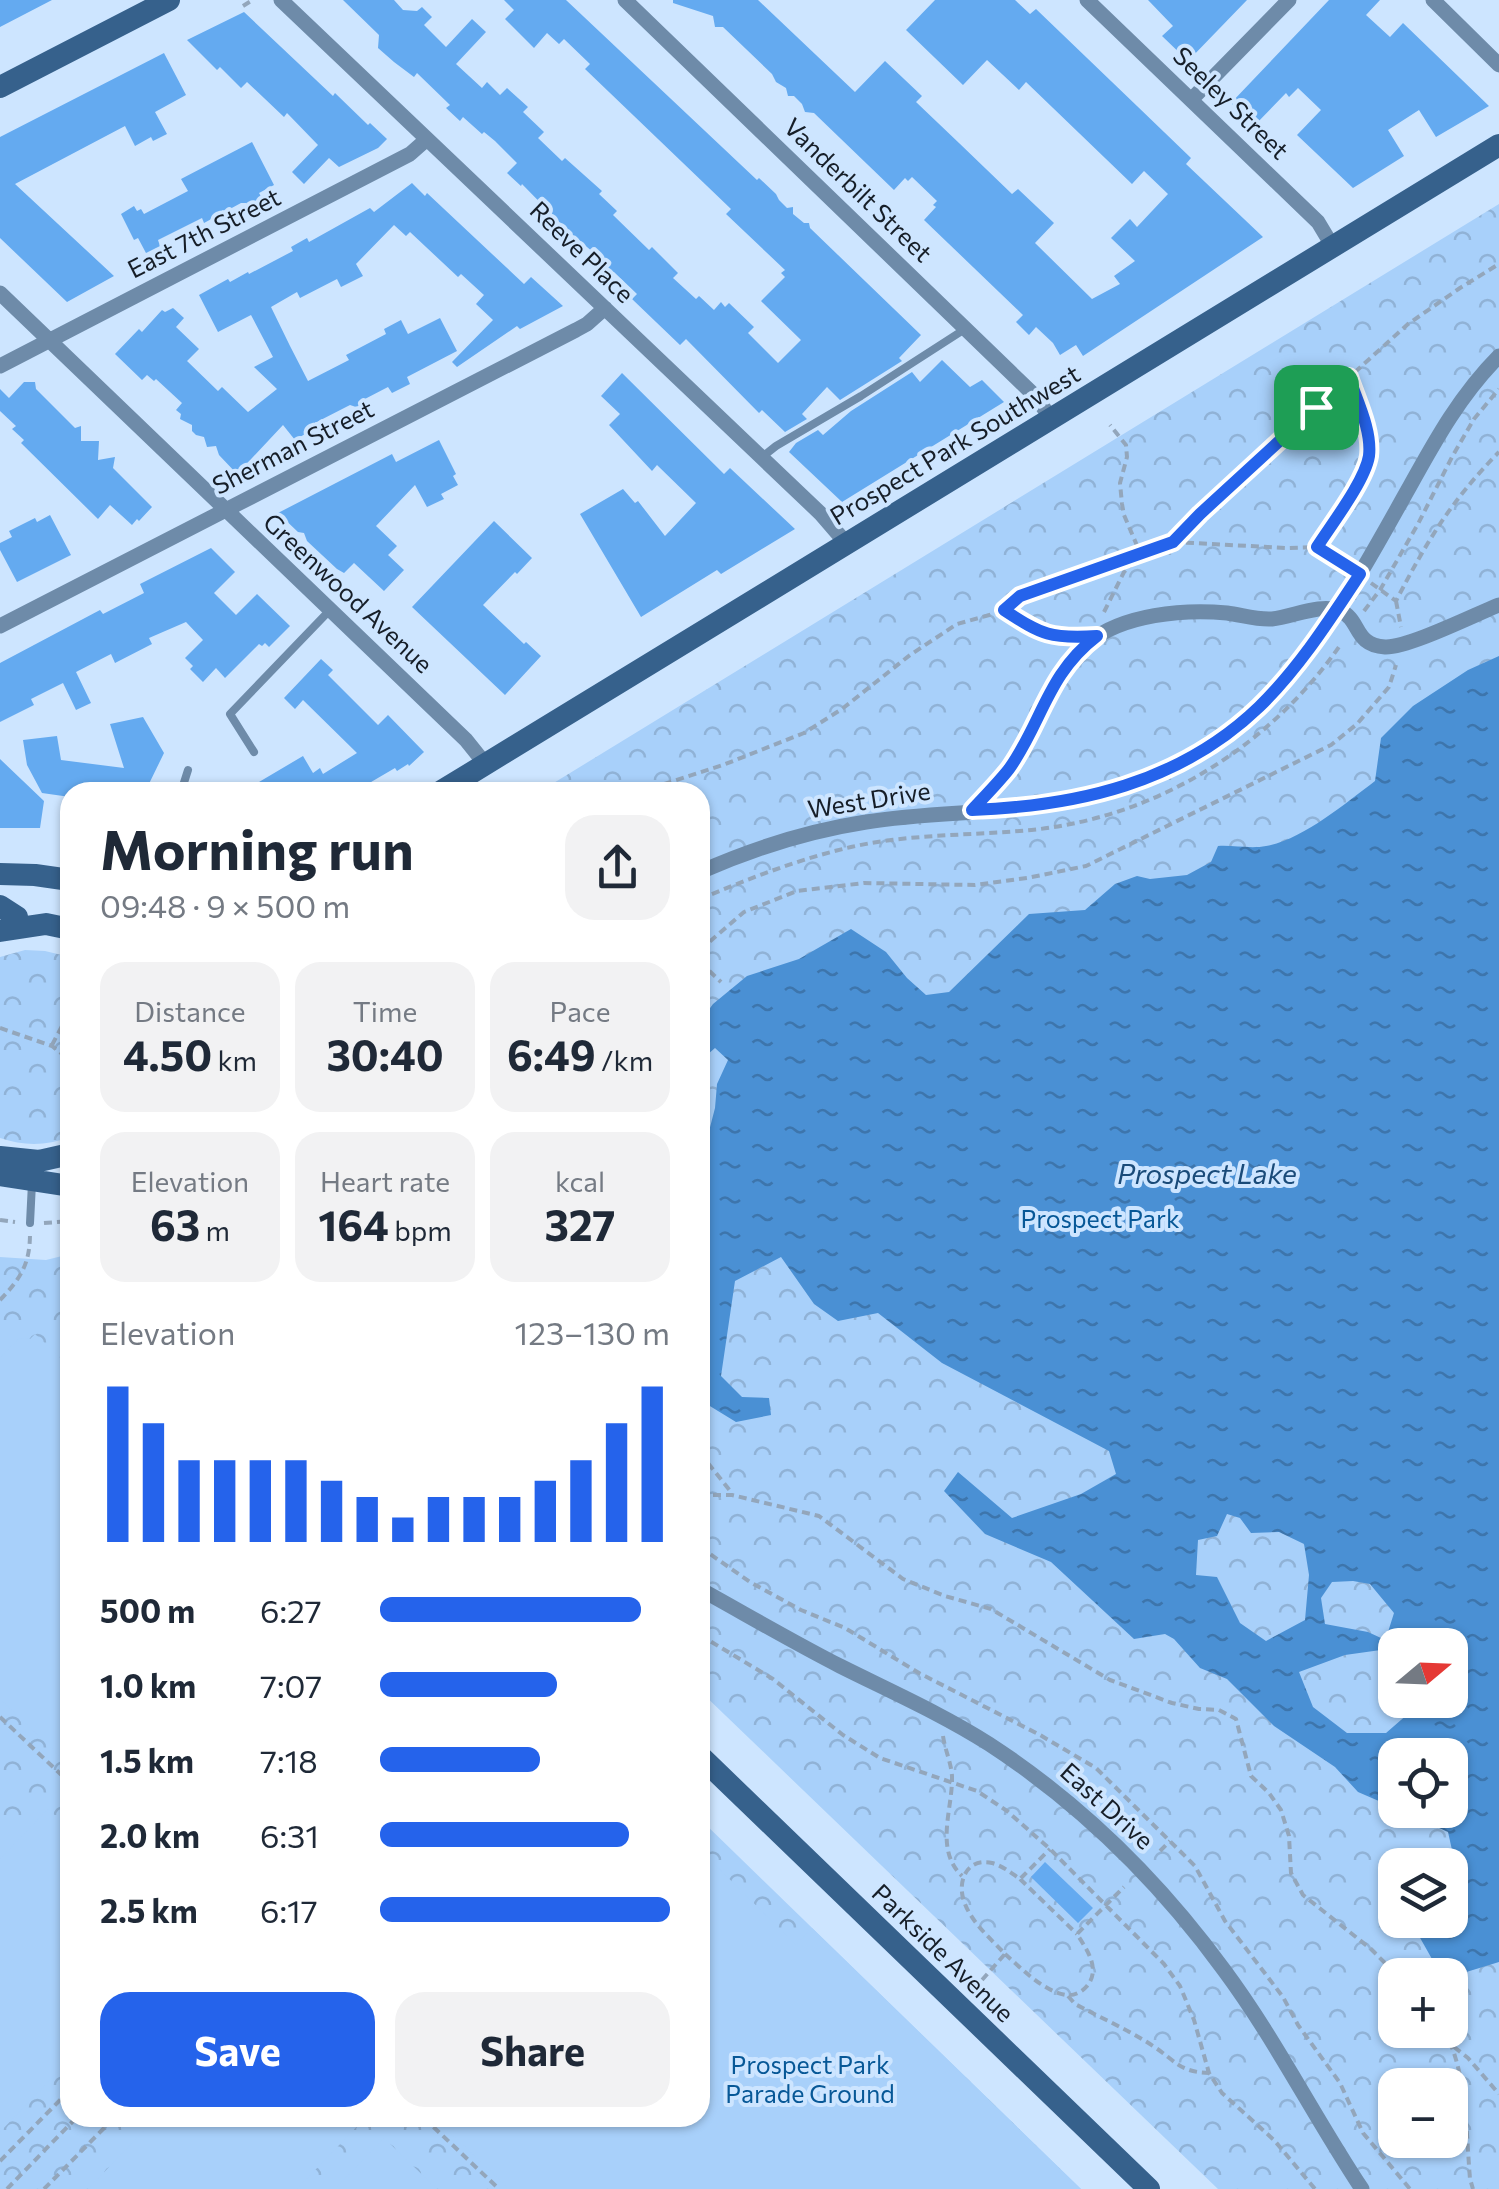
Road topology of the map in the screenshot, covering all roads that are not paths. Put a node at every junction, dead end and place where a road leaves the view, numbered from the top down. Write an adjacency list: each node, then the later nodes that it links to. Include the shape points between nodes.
1 (169, 0): 8 (street)
2 (280, 0): 10 (street, Reeve Place)
3 (626, 0): 15 (street, Vanderbilt Street)
4 (1087, 0): 9 (street, Seeley Street)
5 (1289, 0): 9 (street)
6 (1432, 0): 7 (street)
7 (1499, 65)
8 (0, 87)
9 (1191, 100): 12 (street, Seeley Street, via 1318,222)
10 (427, 139): 14 (street, Reeve Place); 16 (street, East 7th Street, via 410,154)
11 (1499, 145): 12 (street, Prospect Park Southwest)
12 (1333, 247): 19 (street, Prospect Park Southwest)
13 (0, 293): 16 (street, Greenwood Avenue)
14 (605, 308): 20 (street, Reeve Place); 21 (street, Sherman Street, via 587,324)
15 (966, 329): 19 (street, Vanderbilt Street); 20 (lane)
16 (50, 340): 18 (street, East 7th Street); 21 (street, Greenwood Avenue)
17 (1499, 356): 24 (street, West Drive, via 1460,400)
18 (0, 366)
19 (1051, 418): 22 (street, Prospect Park Southwest)
20 (762, 457): 22 (street, Reeve Place)
21 (225, 510): 25 (street, Greenwood Avenue); 26 (street, Sherman Street)
22 (846, 543): 28 (street, Prospect Park Southwest)
23 (1499, 605): 24 (street, via 1384,647 1367,642)
24 (1337, 609): 32 (street, West Drive, via 1278,688 1206,749 1106,792); 32 (street, via 1271,619 1162,614 1097,636 1062,671 1010,768)
25 (330, 610): 27 (lane, via 230,714); 28 (street, Greenwood Avenue)
26 (0, 626)
27 (254, 752)
28 (486, 765): 31 (street, Prospect Park Southwest)
29 (188, 770): 30 (lane)
30 (185, 782)
31 (457, 782)
32 (972, 810): 33 (street, West Drive, via 834,828)
33 (710, 868)
34 (0, 874): 35 (street)
35 (60, 879)
36 (4, 918): 37 (street)
37 (60, 927)
38 (60, 1156): 39 (street)
39 (0, 1157)
40 (0, 1175): 41 (street)
41 (33, 1178): 42 (street); 43 (lane)
42 (60, 1184)
43 (30, 1223)
44 (710, 1595): 47 (street, East Drive, via 986,1742 1067,1800 1141,1870 1224,1969)
45 (710, 1766): 46 (street, Parkside Avenue)
46 (1149, 2189)
47 (1362, 2189)

